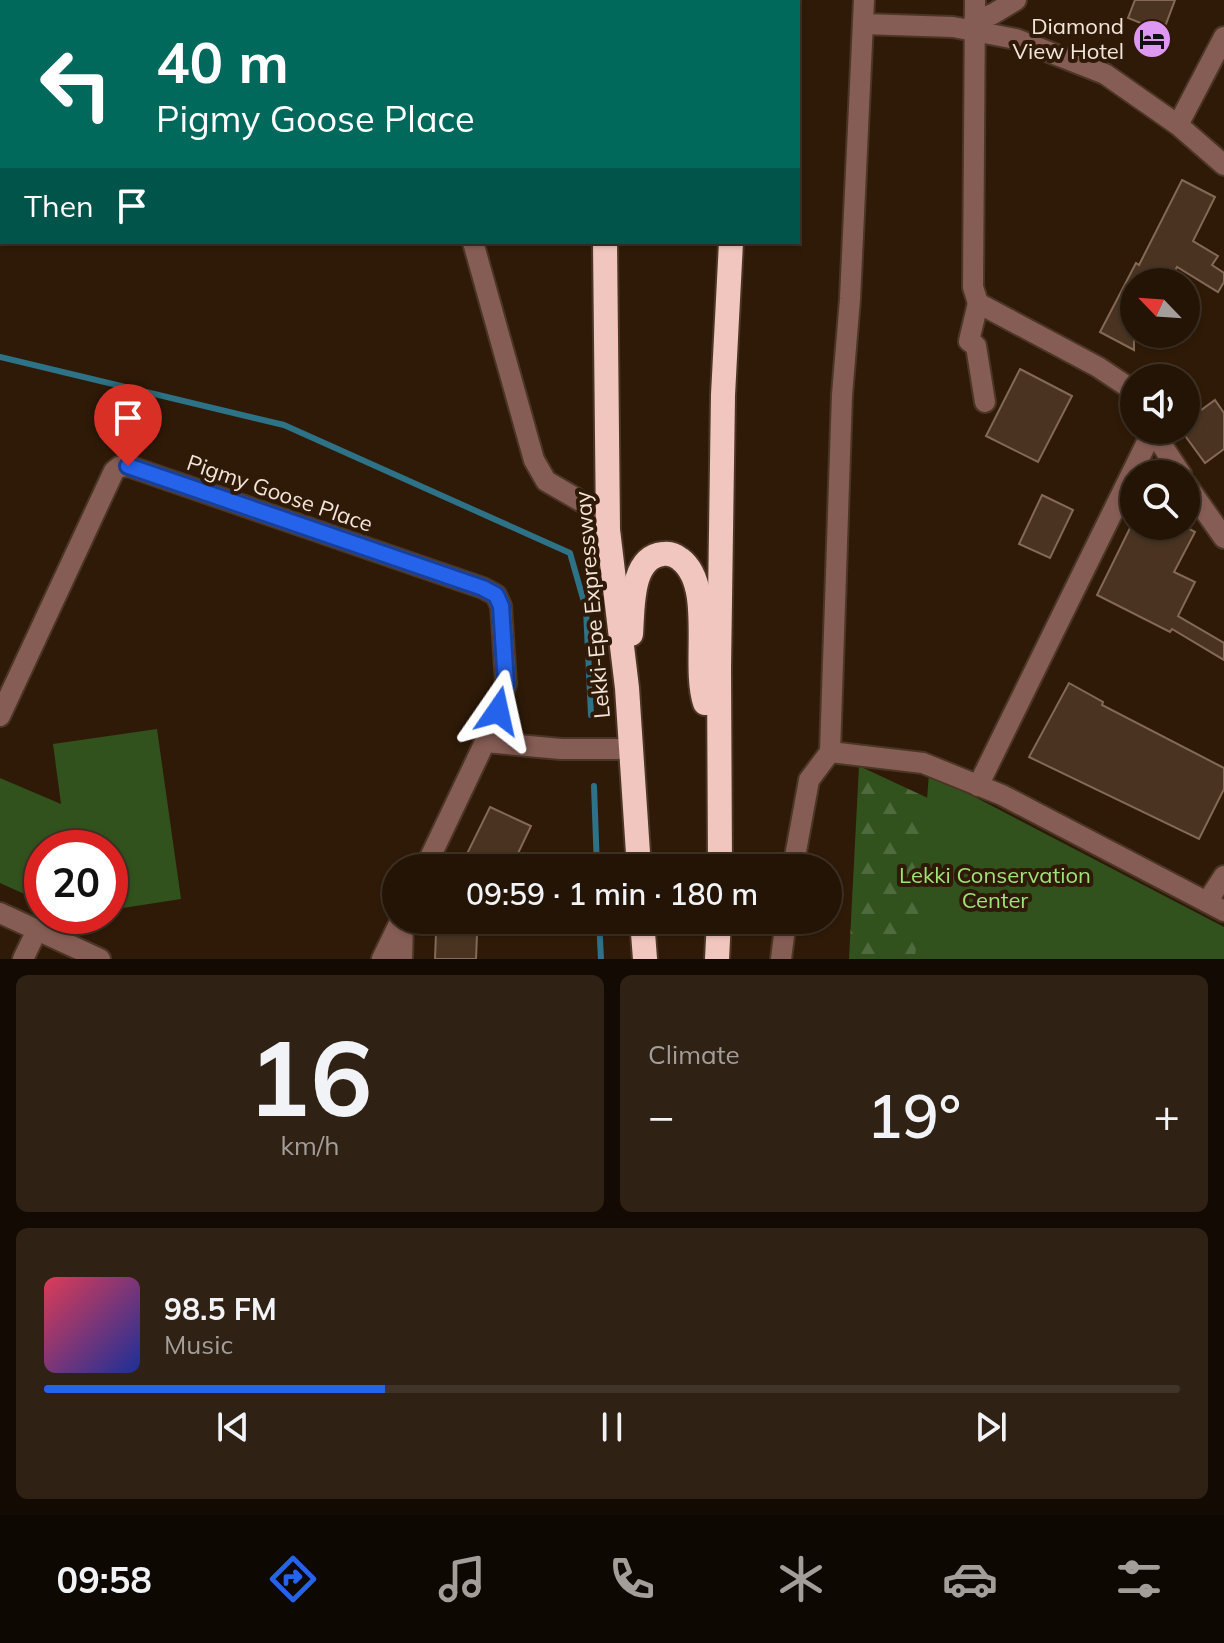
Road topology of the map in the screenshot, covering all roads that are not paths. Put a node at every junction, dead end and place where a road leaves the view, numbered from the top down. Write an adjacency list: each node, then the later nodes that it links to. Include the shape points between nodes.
1 (864, 0): 4 (street)
2 (1016, 0): 3 (street)
3 (981, 13): 4 (street, via 953,27); 6 (street, via 1016,39 1105,74); 11 (street)
4 (863, 24): 23 (street, via 842,395)
5 (1223, 41): 6 (street)
6 (1178, 125): 7 (street)
7 (1224, 165)
8 (474, 244): 16 (street, via 534,460 546,481)
9 (605, 244): 16 (highway, Lekki-Epe Expressway)
10 (731, 244): 20 (highway, via 723,395)
11 (975, 295): 12 (street); 13 (street, via 969,341 976,346)
12 (1120, 382)
13 (985, 402)
14 (1146, 444): 24 (street)
15 (1200, 504): 17 (street)
16 (608, 517): 18 (highway, Lekki-Epe Expressway)
17 (1224, 538)
18 (627, 688): 20 (highway, via 637,579 655,555 668,553 692,570 698,592 703,697); 22 (highway, Lekki-Epe Expressway)
19 (0, 716): 21 (street, Pigmy Goose Place, via 114,471 128,466 496,595 506,684)
20 (720, 734): 27 (highway)
21 (485, 742): 22 (street); 25 (street)
22 (630, 749): 26 (highway, Lekki-Epe Expressway)
23 (830, 752): 24 (street, via 923,763); 28 (street, via 809,780)
24 (978, 786): 30 (street)
25 (432, 854)
26 (638, 854)
27 (720, 854)
28 (796, 854)
29 (1224, 876): 30 (street)
30 (1216, 906)
31 (0, 913): 32 (street)
32 (24, 924)
33 (35, 934): 40 (street)
34 (46, 934): 41 (street)
35 (395, 934): 42 (street)
36 (402, 934): 43 (street)
37 (643, 934): 44 (highway)
38 (718, 934): 45 (highway)
39 (784, 934): 46 (street)
40 (23, 959)
41 (100, 959)
42 (382, 959)
43 (402, 959)
44 (645, 959)
45 (717, 959)
46 (781, 959)

